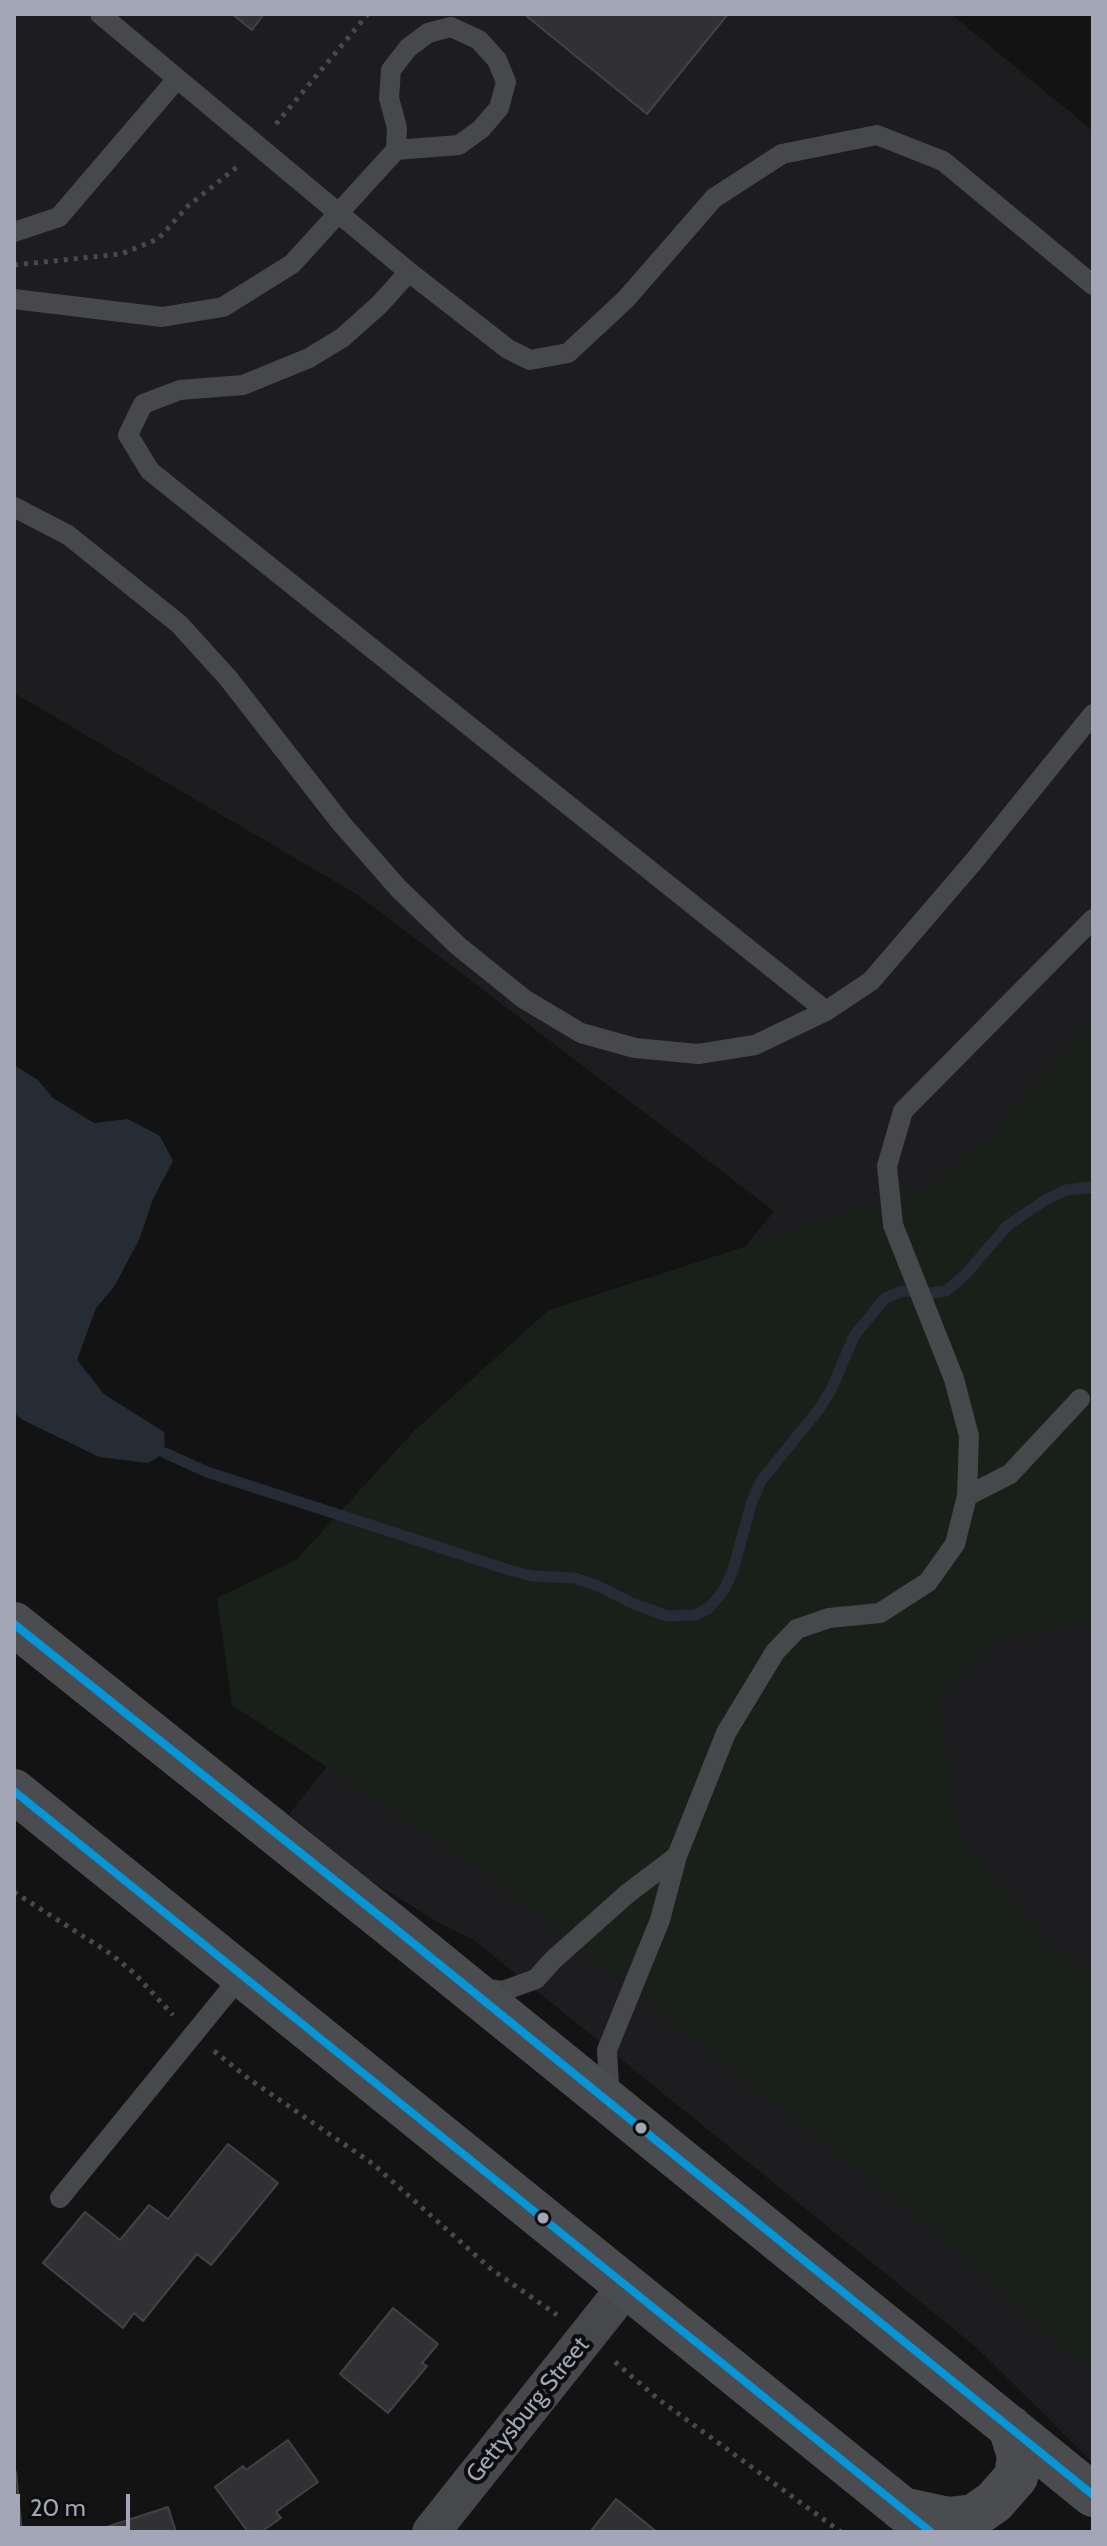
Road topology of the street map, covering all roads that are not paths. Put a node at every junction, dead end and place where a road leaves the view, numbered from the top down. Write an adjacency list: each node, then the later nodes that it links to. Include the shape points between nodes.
1 (100, 14): 2 (lane)
2 (177, 79): 4 (lane); 5 (lane, via 59,217)
3 (396, 150): 3 (lane, via 459,145 499,108 506,82 497,60 479,40 451,27 428,33 391,70); 4 (lane)
4 (337, 213): 6 (lane); 8 (lane, via 292,264 223,307 162,317)
5 (14, 232)
6 (409, 272): 7 (lane, via 508,349 530,360 568,353 626,299 714,198 782,154 877,135 943,161); 12 (lane, via 342,338 309,358 243,385 180,390 143,404 128,435 150,471)
7 (1093, 285)
8 (14, 299)
9 (14, 507): 12 (lane, via 68,535 179,624 399,889 524,999 581,1033 635,1048 698,1054 755,1045)
10 (1093, 714): 12 (lane, via 871,981)
11 (1093, 919): 14 (lane, via 903,1111 887,1166 893,1225 954,1379 969,1436)
12 (826, 1011)
13 (1080, 1399): 14 (lane, via 1010,1474)
14 (967, 1496): 17 (lane, via 955,1544 928,1582 880,1613 829,1618 797,1629 775,1652 726,1733)
15 (14, 1624): 19 (main road)
16 (14, 1791): 18 (main road)
17 (677, 1856): 19 (lane, via 627,1894 536,1979 503,1991); 20 (lane, via 660,1920 607,2050)
18 (241, 1976): 21 (lane); 22 (main road)
19 (465, 1985): 20 (main road)
20 (611, 2104): 23 (main road)
21 (60, 2198)
22 (626, 2287): 25 (main road); 26 (street, Gettysburg Street)
23 (1010, 2427): 24 (main road); 25 (main road, via 1019,2456 1016,2477 994,2502 974,2516)
24 (1093, 2495)
25 (916, 2520)
26 (431, 2532)

